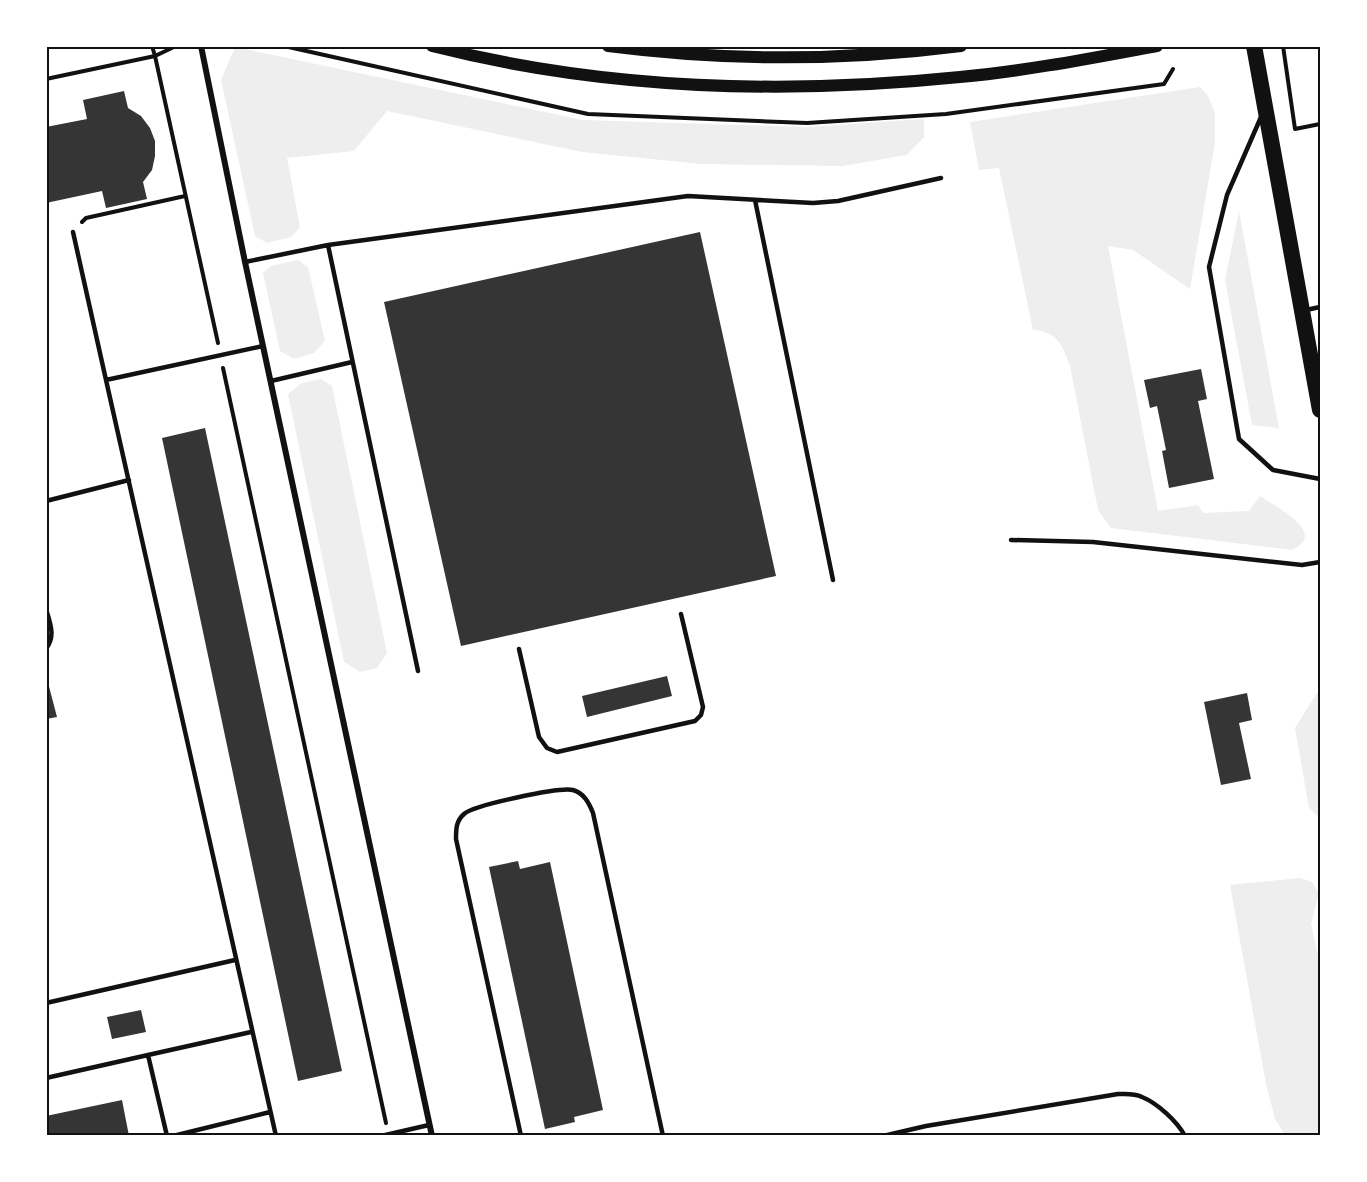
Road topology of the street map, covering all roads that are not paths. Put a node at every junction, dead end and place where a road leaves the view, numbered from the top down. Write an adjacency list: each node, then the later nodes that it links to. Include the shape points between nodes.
1 (201, 46): 13 (street)
2 (432, 46): 5 (main road, via 531,68 621,80 796,87 961,77)
3 (608, 46): 7 (main road, via 721,56)
4 (961, 46): 7 (main road)
5 (1157, 46)
6 (1254, 46): 8 (highway)
7 (826, 51)
8 (1265, 109): 15 (highway); 21 (lane, via 1227,195 1209,267 1239,439 1273,470)
9 (941, 178): 10 (lane, via 838,201)
10 (755, 200): 12 (lane, via 688,196); 26 (lane)
11 (73, 232): 18 (lane)
12 (328, 245): 13 (lane); 17 (lane)
13 (245, 262): 16 (street)
14 (1320, 307): 15 (lane)
15 (1303, 311): 20 (highway)
16 (263, 346): 18 (lane); 19 (street)
17 (352, 362): 19 (lane); 31 (lane)
18 (106, 380): 22 (lane)
19 (271, 381): 38 (street)
20 (1320, 410)
21 (1320, 479)
22 (129, 480): 23 (lane); 32 (lane)
23 (46, 501)
24 (1011, 540): 25 (lane, via 1094,542 1302,565)
25 (1320, 562)
26 (833, 580)
27 (46, 609): 29 (lane, via 53,634)
28 (681, 614): 30 (lane, via 703,707 701,715 695,721 557,752 547,748 539,737)
29 (46, 649)
30 (519, 649)
31 (418, 671)
32 (235, 960): 33 (lane); 34 (lane)
33 (46, 1003)
34 (251, 1032): 35 (lane); 37 (lane)
35 (148, 1055): 36 (lane); 39 (lane)
36 (46, 1078)
37 (270, 1112): 40 (lane); 41 (lane)
38 (429, 1125): 42 (lane); 43 (street)
39 (166, 1136)
40 (173, 1136)
41 (276, 1136)
42 (381, 1136)
43 (432, 1136)
44 (521, 1136): 45 (lane, via 456,839 456,824 465,813 480,807 561,789 575,790 587,798 593,813)
45 (663, 1136)
46 (883, 1136): 47 (lane, via 1132,1094 1152,1103)
47 (1185, 1136)

